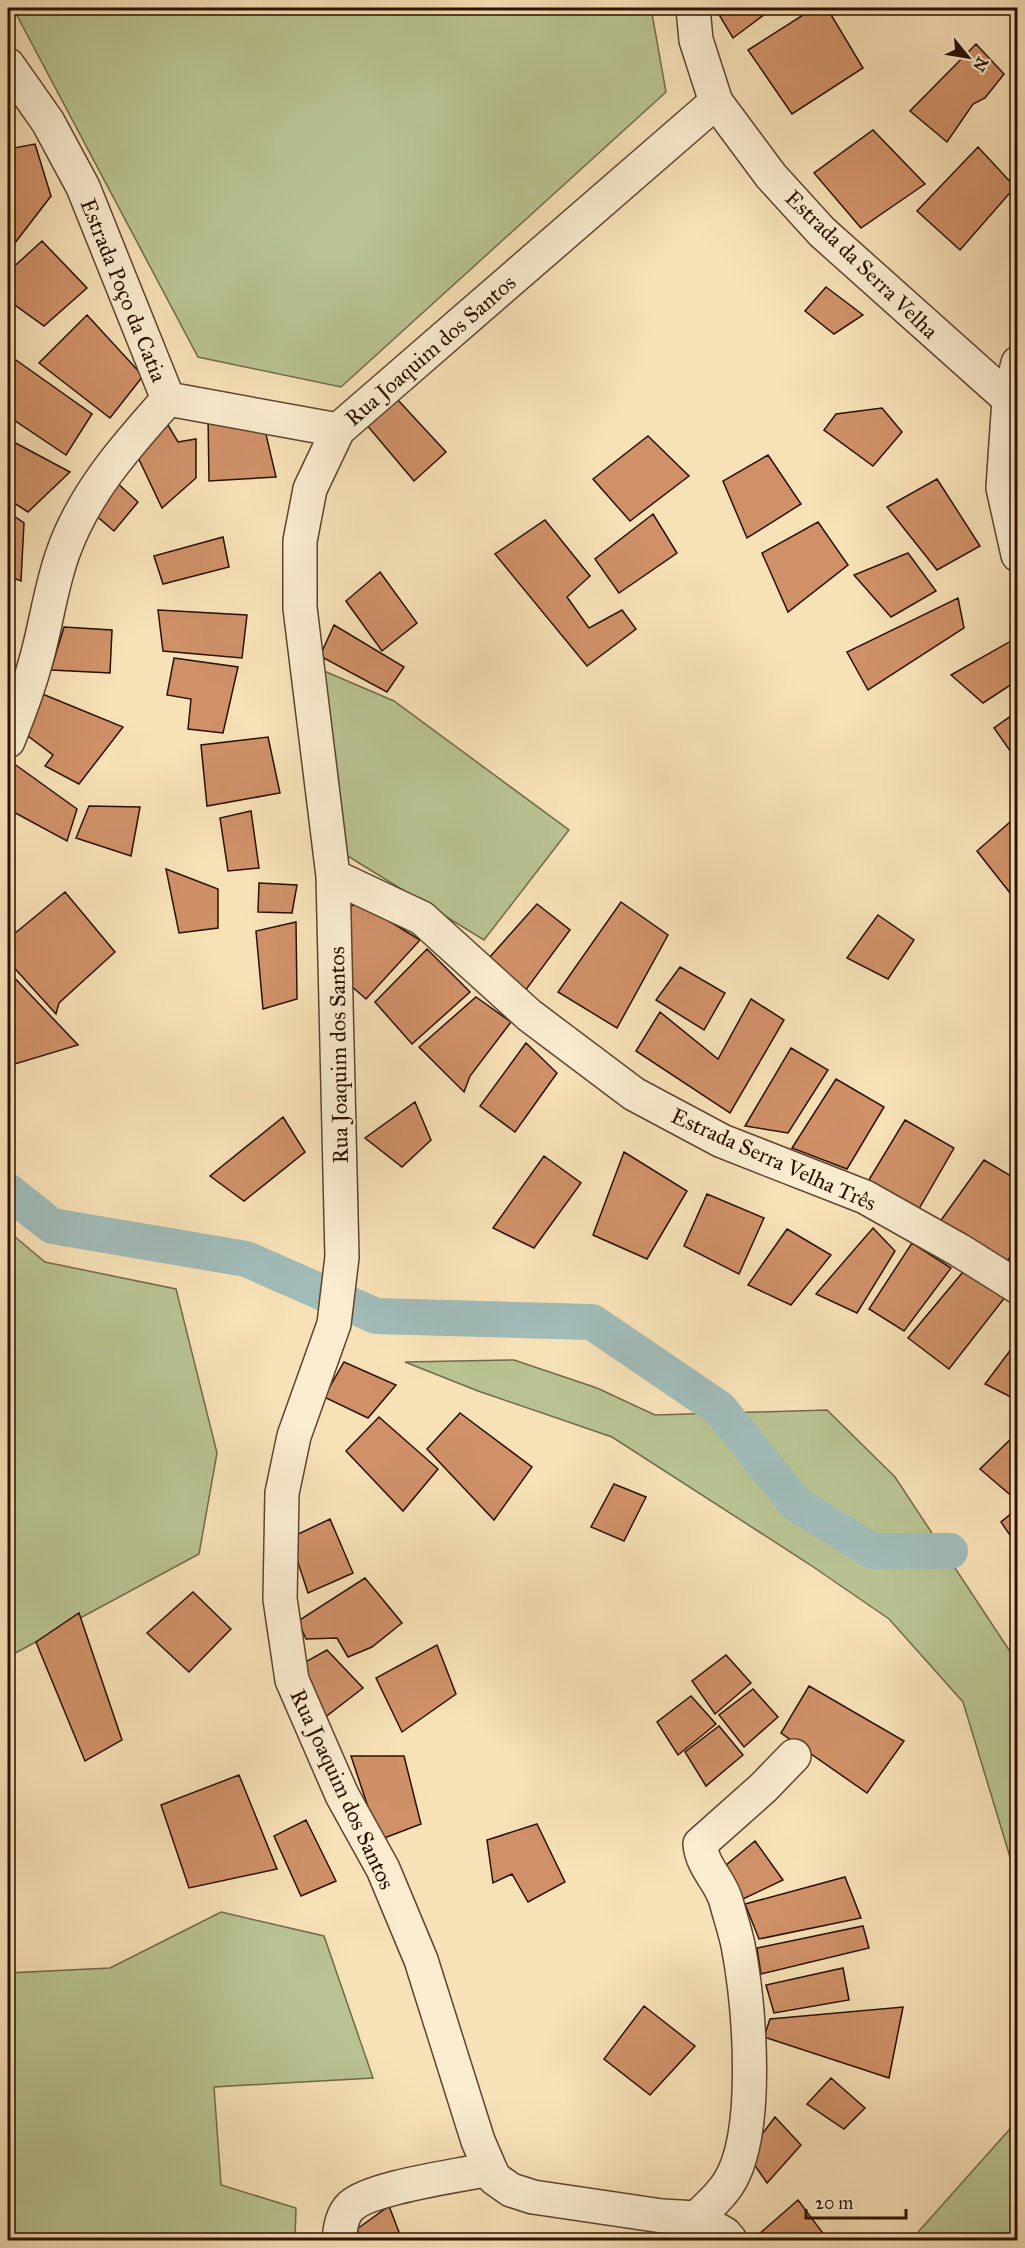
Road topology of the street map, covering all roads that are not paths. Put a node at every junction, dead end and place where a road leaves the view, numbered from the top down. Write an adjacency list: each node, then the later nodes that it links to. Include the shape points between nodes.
1 (693, 8): 3 (street, Estrada da Serra Velha, via 696,40)
2 (8, 66): 5 (street, Estrada Poço da Catia, via 48,122 83,187)
3 (716, 102): 6 (street, Estrada da Serra Velha, via 771,176 822,232); 7 (street, Rua Joaquim dos Santos)
4 (1017, 363): 6 (street)
5 (168, 399): 7 (street, Estrada Poço da Catia); 9 (street, via 118,456 86,505 63,551 46,607 36,662)
6 (1013, 401): 8 (street, via 1003,488)
7 (338, 430): 10 (street, Rua Joaquim dos Santos, via 310,489 300,541 300,608)
8 (1017, 555)
9 (8, 741)
10 (333, 876): 11 (street, Estrada Serra Velha Três, via 422,918 529,1015 634,1094 722,1141 865,1197); 13 (street, Rua Joaquim dos Santos, via 342,1257 334,1324 294,1436 282,1493 280,1599 292,1680 342,1795 383,1869 421,1960)
11 (1017, 1287)
12 (794, 1756): 14 (street, via 700,1844 706,1867 723,1890 738,1945 746,2018 748,2122 728,2184)
13 (484, 2155): 14 (street, via 502,2185 533,2197); 15 (street, via 430,2180 351,2206 344,2217)
14 (697, 2218): 16 (street)
15 (339, 2241)
16 (730, 2241)

